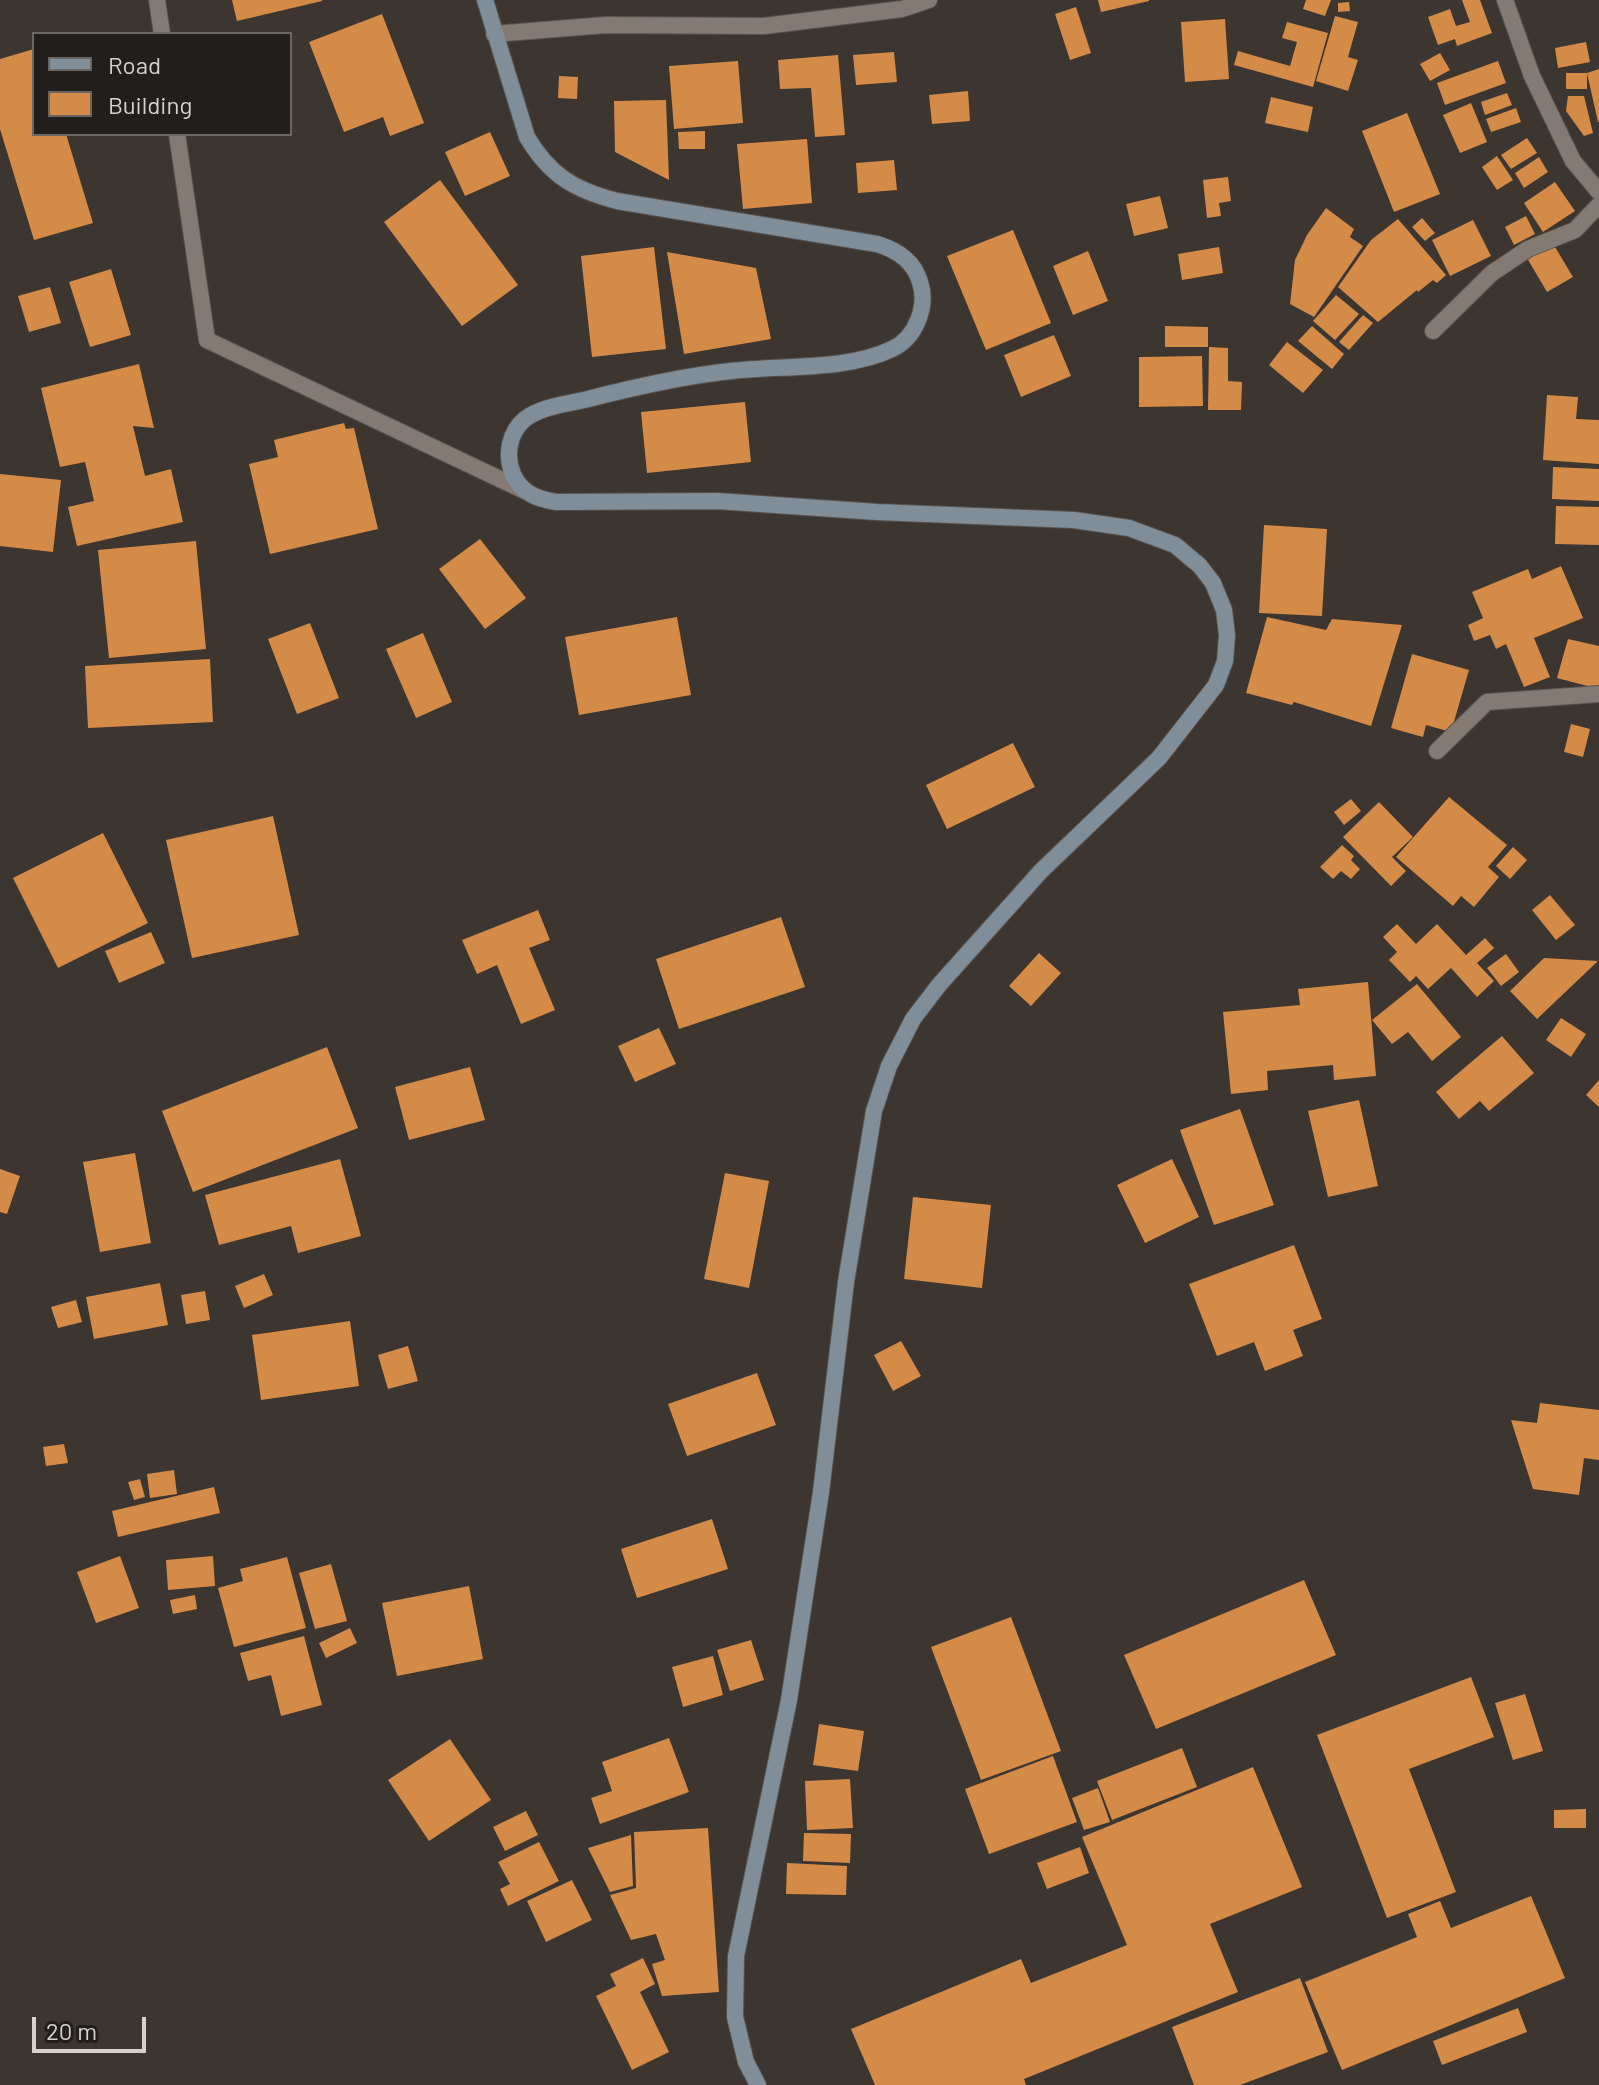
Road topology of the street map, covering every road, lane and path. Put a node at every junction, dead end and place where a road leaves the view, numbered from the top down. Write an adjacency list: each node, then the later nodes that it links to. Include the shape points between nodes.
1 (157, 0): 5 (street)
2 (485, 0): 6 (street)
3 (929, 0): 6 (street, via 902,9 764,26 605,25)
4 (1505, 0): 8 (street, via 1532,76 1573,161)
5 (162, 32)
6 (494, 34): 11 (street, via 527,137 538,156 576,187 617,201 891,248 909,263 923,298 907,338 879,354 650,383 543,410 525,419 510,446 509,463)
7 (177, 136): 11 (street, via 207,340)
8 (1599, 192)
9 (1599, 205): 10 (street, via 1575,230 1528,249 1492,273)
10 (1433, 331)
11 (525, 491): 14 (street, via 556,502 717,501 1074,520 1129,528 1188,555 1213,583 1224,610 1225,661 1216,685 1159,758 1041,871 939,985 913,1019 874,1111 789,1700 736,1956 735,2017)
12 (1599, 694): 13 (street, via 1487,702)
13 (1437, 751)
14 (758, 2085)

